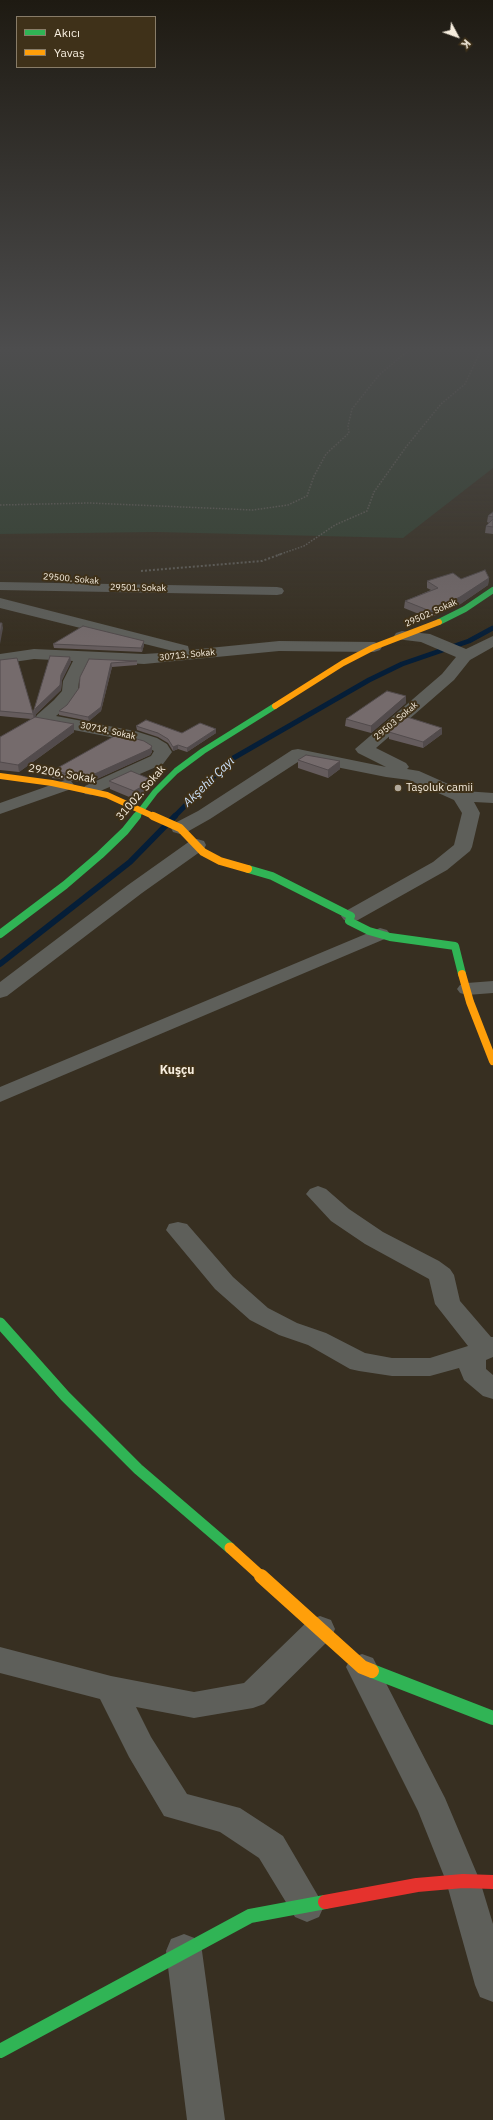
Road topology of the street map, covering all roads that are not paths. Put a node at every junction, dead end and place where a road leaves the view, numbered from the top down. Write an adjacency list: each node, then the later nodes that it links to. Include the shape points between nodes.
1 (0, 573): 3 (street, 29500. Sokak, via 107,582 137,586)
2 (0, 586): 3 (street, 29501. Sokak, via 74,586)
3 (140, 590): 5 (street, 29501. Sokak)
4 (493, 590): 7 (street, 29502. Sokak, via 465,609)
5 (276, 591)
6 (0, 603): 10 (street)
7 (402, 636): 9 (street, 29502. Sokak); 11 (street, via 424,637)
8 (493, 641): 11 (street)
9 (374, 647): 10 (street, 30713. Sokak, via 279,646); 21 (street, 31002. Sokak, via 343,663 203,751 176,771)
10 (200, 653): 12 (street, 30713. Sokak, via 144,659)
11 (462, 655): 14 (street, 29503 Sokak, via 448,677 364,749)
12 (83, 656): 13 (street, 30713. Sokak, via 53,653); 17 (street, 30714. Sokak, via 71,681 70,691 43,719 129,735 151,742 163,752 157,760)
13 (0, 659)
14 (413, 774): 18 (street); 22 (street, via 386,772 298,754)
15 (0, 776): 16 (street, 29206. Sokak)
16 (65, 785): 17 (street, 29206. Sokak); 20 (street)
17 (91, 790): 21 (street, 29206. Sokak)
18 (461, 796): 19 (street); 24 (street, via 471,813 463,847 440,866)
19 (493, 798)
20 (0, 809)
21 (140, 811): 22 (street, 29206. Sokak); 25 (street, 31002. Sokak, via 125,831 94,860)
22 (180, 828): 23 (street)
23 (197, 845): 24 (street, via 203,852 220,861 272,876); 29 (street)
24 (351, 916): 26 (street, via 349,920)
25 (0, 934)
26 (380, 934): 28 (street, via 454,946); 31 (street)
27 (493, 987): 28 (street)
28 (467, 990): 30 (street)
29 (0, 992)
30 (493, 1061)
31 (0, 1095)
32 (318, 1194): 35 (street, via 340,1216 441,1275 448,1304)
33 (178, 1230): 35 (street, via 224,1283 259,1314 288,1329 317,1339 359,1362 392,1367 430,1367)
34 (0, 1323): 37 (street, via 65,1396 138,1469 254,1568)
35 (483, 1350): 36 (street, via 473,1373)
36 (493, 1389)
37 (320, 1629): 39 (street); 40 (street, via 252,1695 194,1705)
38 (0, 1660): 40 (street)
39 (362, 1667): 41 (street); 42 (street, via 433,1808)
40 (111, 1689): 43 (street, via 140,1747 176,1806 228,1819 271,1847)
41 (493, 1718)
42 (478, 1881): 43 (street, via 417,1886); 45 (street)
43 (307, 1906): 44 (street, via 250,1916)
44 (184, 1951): 46 (street); 47 (street)
45 (493, 1985)
46 (0, 2051)
47 (206, 2120)

